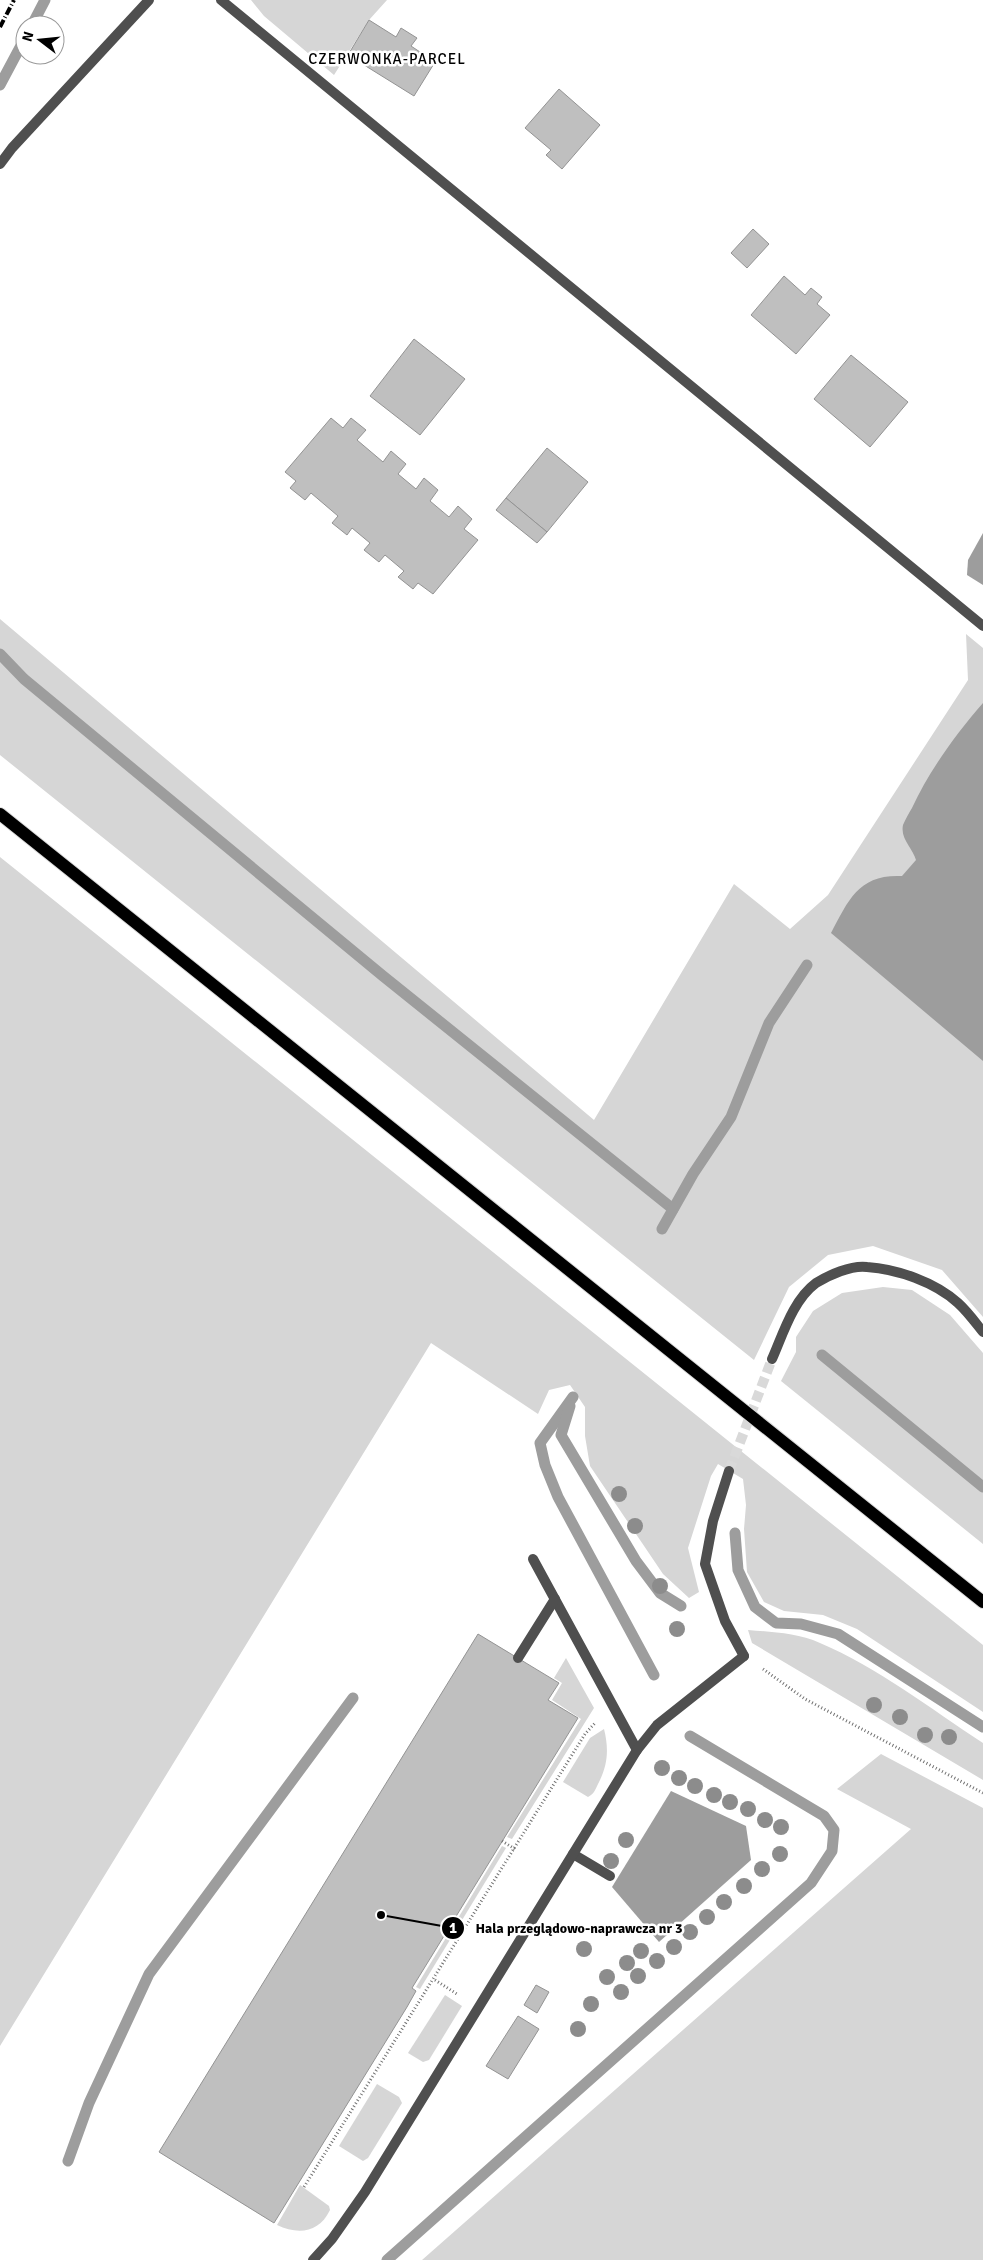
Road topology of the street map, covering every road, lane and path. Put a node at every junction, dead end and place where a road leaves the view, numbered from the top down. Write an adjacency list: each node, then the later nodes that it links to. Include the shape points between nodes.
1 (149, 0): 3 (street)
2 (220, 0): 4 (street)
3 (0, 164)
4 (983, 626)
5 (0, 814): 11 (main road)
6 (983, 1332): 7 (street, via 958,1303 936,1288 905,1275 865,1266 842,1271 816,1284 791,1317)
7 (772, 1359)
8 (729, 1471): 12 (street, via 713,1521 705,1564 724,1621)
9 (533, 1559): 10 (street)
10 (555, 1599): 13 (street); 14 (street)
11 (983, 1602)
12 (744, 1656): 15 (street, via 658,1725); 16 (path, via 805,1699)
13 (518, 1658)
14 (612, 1704): 15 (street); 18 (path, via 586,1734)
15 (638, 1750): 19 (street)
16 (983, 1793)
17 (502, 1841): 18 (path)
18 (515, 1849): 21 (path)
19 (573, 1854): 20 (street); 22 (street, via 364,2192 332,2239)
20 (610, 1876)
21 (304, 2188)
22 (313, 2260)

